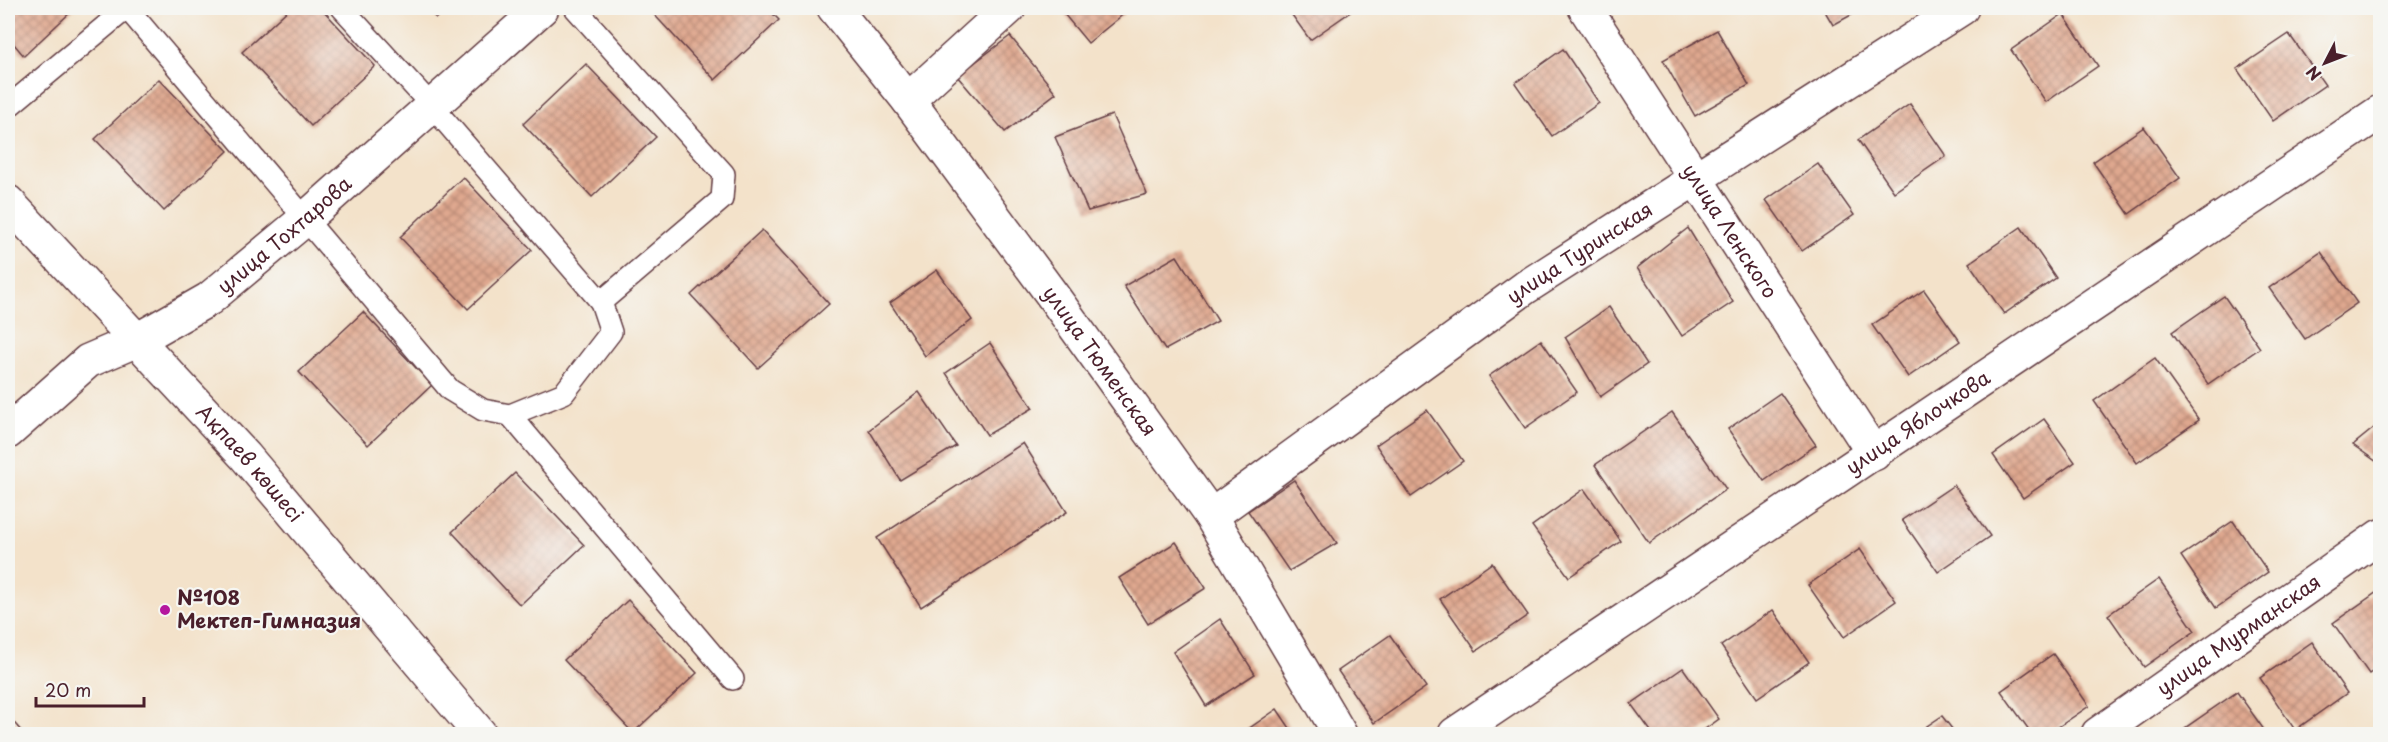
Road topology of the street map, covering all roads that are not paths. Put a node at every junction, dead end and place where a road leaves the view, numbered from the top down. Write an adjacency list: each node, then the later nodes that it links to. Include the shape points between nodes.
1 (127, 8): 11 (lane); 15 (lane)
2 (342, 8): 10 (lane)
3 (542, 8): 10 (street, улица Тохтарова)
4 (575, 8): 16 (lane, via 724,174 722,199)
5 (834, 8): 9 (street, улица Тюменская)
6 (1009, 8): 9 (street)
7 (1585, 8): 13 (street, улица Ленского)
8 (1962, 8): 13 (street, улица Туринская)
9 (908, 100): 21 (street, улица Тюменская)
10 (432, 106): 15 (street, улица Тохтарова); 16 (lane)
11 (8, 107)
12 (2380, 112): 20 (street, улица Яблочкова)
13 (1695, 178): 20 (street, улица Ленского); 21 (street, улица Туринская, via 1526,287)
14 (8, 202): 17 (street, Ақпаев көшесі)
15 (304, 220): 17 (street, улица Тохтарова, via 209,300); 18 (lane, via 450,390 483,410)
16 (601, 302): 18 (lane, via 611,332 564,393)
17 (137, 340): 19 (street, улица Тохтарова, via 88,361); 24 (street, Ақпаев көшесі, via 245,456)
18 (510, 416): 23 (lane)
19 (8, 432)
20 (1874, 454): 26 (street, улица Яблочкова)
21 (1211, 516): 25 (street, улица Тюменская)
22 (2380, 537): 27 (street, улица Мурманская)
23 (733, 679)
24 (480, 735)
25 (1340, 735)
26 (1455, 735)
27 (2098, 735)

